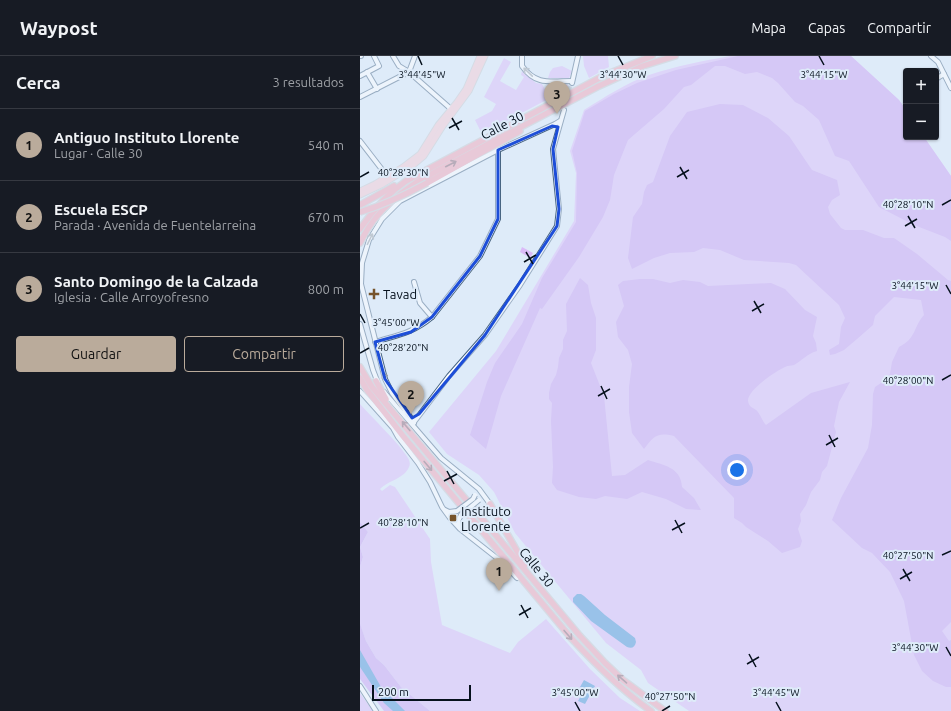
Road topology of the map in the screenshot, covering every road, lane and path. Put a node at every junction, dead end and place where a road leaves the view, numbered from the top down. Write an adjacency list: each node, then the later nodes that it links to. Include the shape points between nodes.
1 (374, 56): 11 (street, via 378,66)
2 (393, 56): 12 (street, via 400,66)
3 (415, 56): 12 (street)
4 (480, 56): 20 (main road, via 462,96)
5 (485, 56): 30 (main road, via 469,91 424,156 388,181)
6 (522, 56): 7 (street, one-way to 6, via 572,82 542,82 536,79 522,66)
7 (578, 56)
8 (652, 56): 28 (highway, Calle 30, via 603,76)
9 (675, 56): 19 (highway, Calle 30, via 625,73)
10 (931, 56): 13 (street, via 938,62)
11 (367, 72): 14 (street); 17 (street)
12 (409, 72): 17 (street); 20 (street)
13 (944, 74): 15 (street); 16 (street)
14 (360, 76)
15 (939, 77)
16 (951, 88)
17 (377, 89): 18 (street)
18 (360, 97)
19 (564, 107): 21 (street); 32 (highway, bridge, via 396,199); 34 (highway, Calle 30, one-way to 19, via 365,231 379,213 417,182)
20 (451, 109): 27 (main road, via 420,154)
21 (560, 121): 22 (street); 23 (street)
22 (552, 126): 23 (street); 26 (street)
23 (558, 127): 46 (street, via 553,149 559,209 557,226 485,335)
24 (360, 141): 25 (street)
25 (362, 146): 27 (street)
26 (498, 150): 36 (street, via 498,219 480,256); 38 (street, one-way to 26, via 361,284 362,263 369,240 382,219 400,201)
27 (387, 176): 29 (main road)
28 (406, 181): 31 (highway); 33 (highway, Calle 30, via 373,210)
29 (360, 191)
30 (360, 195)
31 (360, 205)
32 (360, 212)
33 (360, 229)
34 (360, 243)
35 (414, 282): 36 (street, via 420,303)
36 (432, 317): 38 (street, via 411,332)
37 (360, 324): 41 (street)
38 (375, 342): 45 (street, one-way to 38, via 385,379)
39 (360, 367): 44 (highway, Calle 30, via 372,387)
40 (360, 378): 49 (highway, Calle 30)
41 (376, 381): 43 (street); 44 (highway)
42 (360, 391): 47 (street)
43 (389, 398): 45 (street); 48 (street)
44 (390, 406): 56 (highway, Calle 30, one-way to 44)
45 (406, 412): 46 (street)
46 (413, 420): 48 (street)
47 (393, 428): 49 (highway); 52 (street, via 429,480)
48 (416, 429): 50 (street, via 441,458)
49 (403, 436): 55 (highway, Calle 30, one-way to 55)
50 (470, 480): 51 (street); 52 (street, bridge, via 476,490 473,499 457,511 449,512)
51 (490, 504): 53 (street, bridge, via 479,500 461,515 458,521); 56 (highway, via 523,562 543,587)
52 (442, 507): 53 (street)
53 (460, 529): 54 (street)
54 (518, 578): 55 (highway)
55 (528, 587): 59 (highway, Calle 30, one-way to 59, via 599,668)
56 (549, 600): 60 (highway, Calle 30, one-way to 56, via 623,680 605,663)
57 (360, 686): 58 (street)
58 (376, 711)
59 (651, 711)
60 (665, 711)

